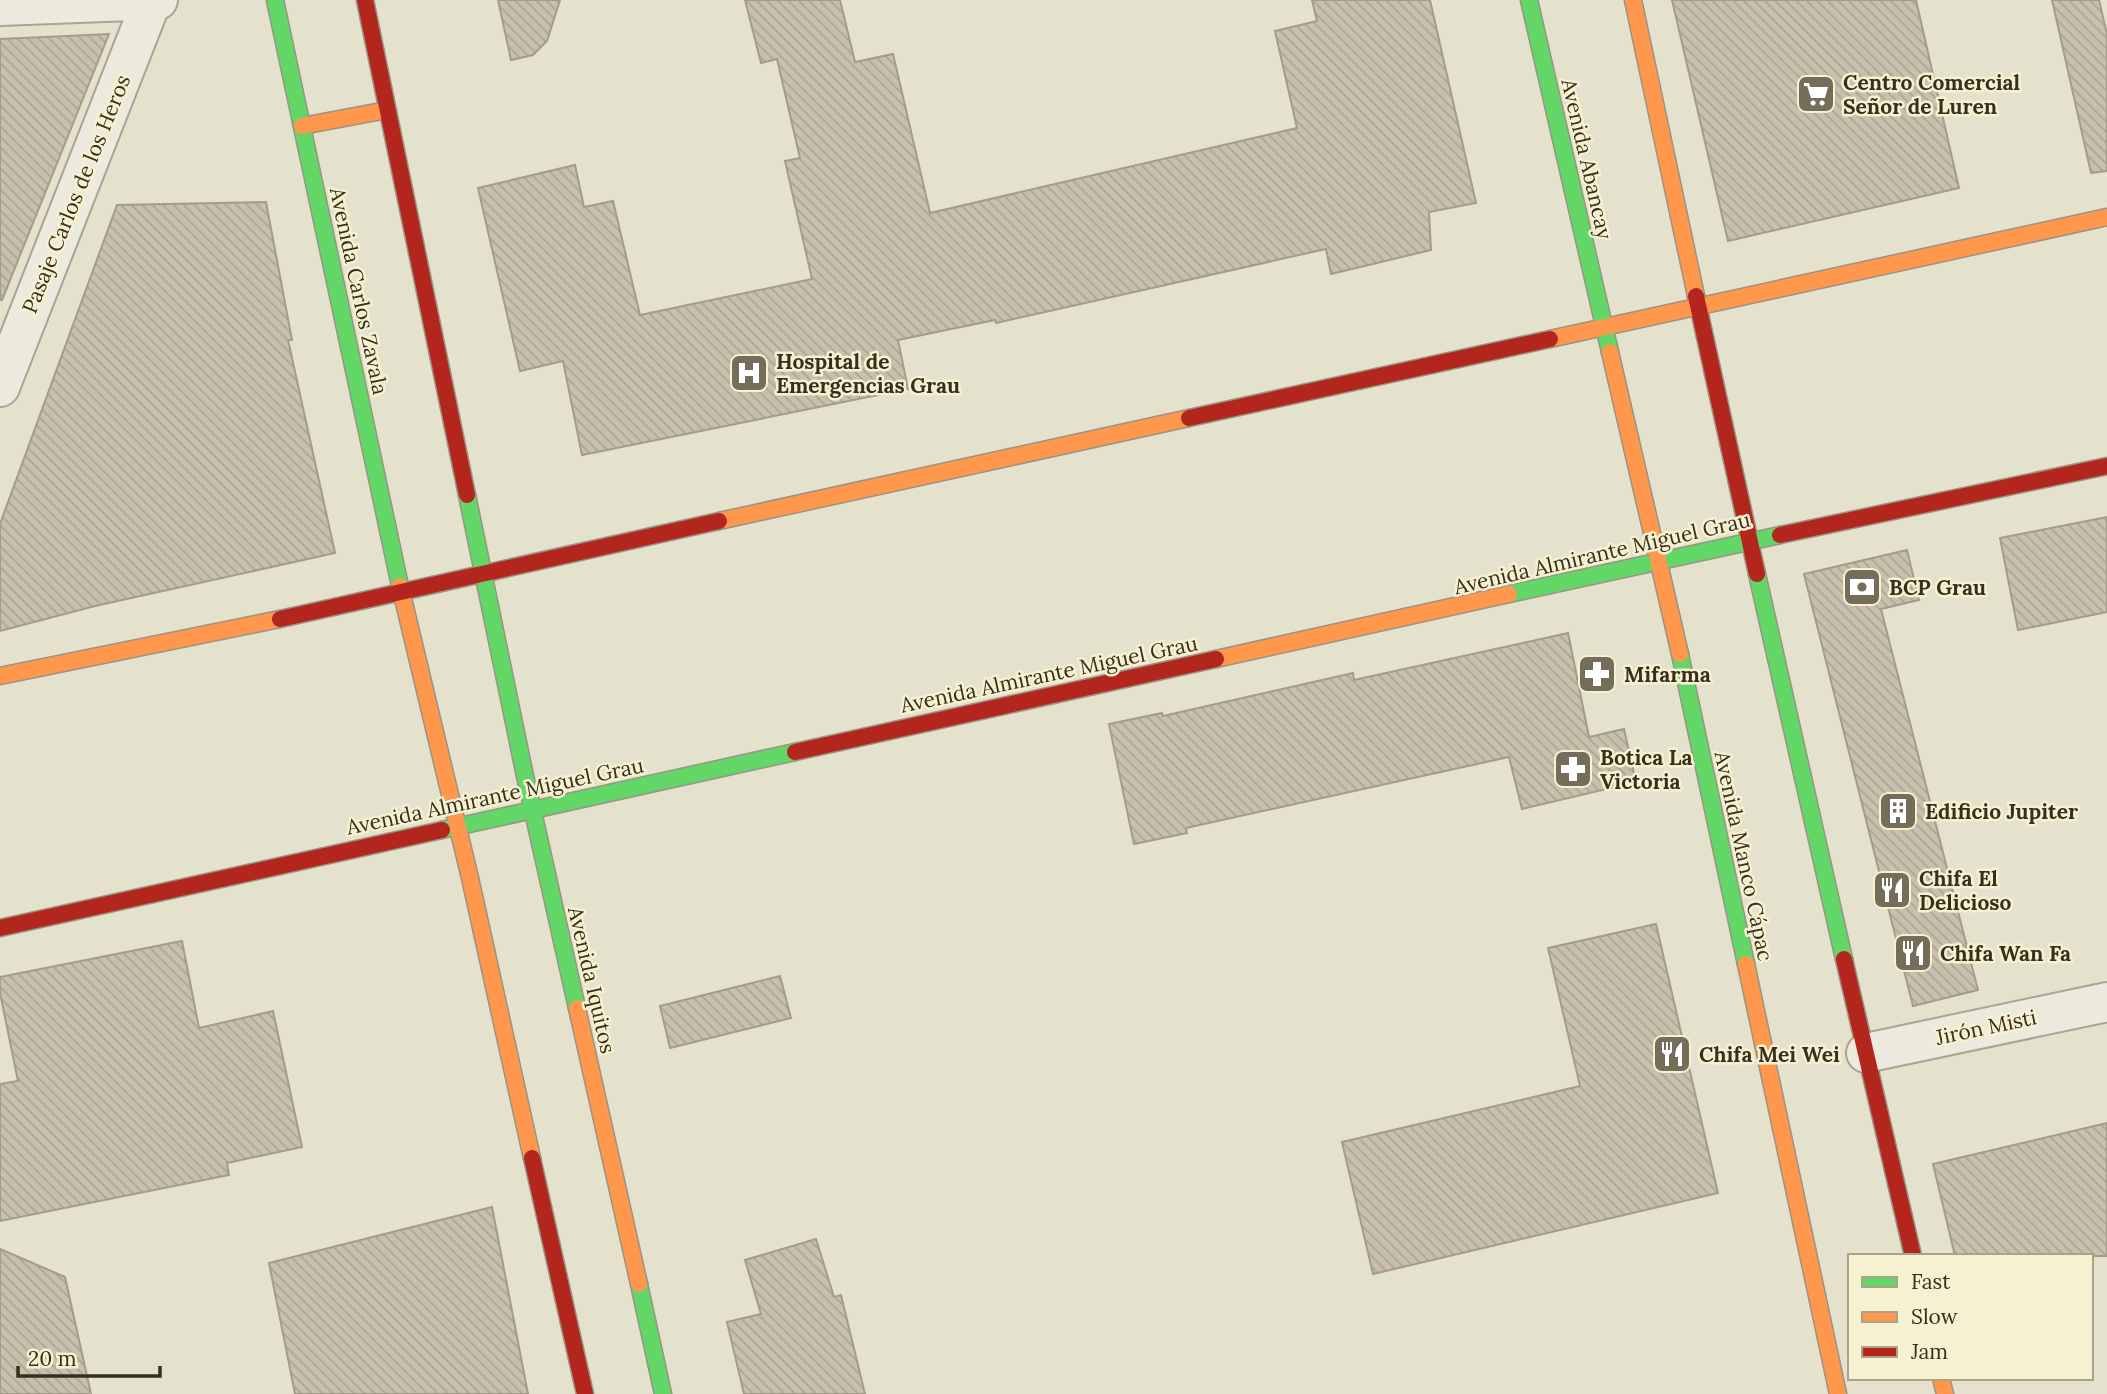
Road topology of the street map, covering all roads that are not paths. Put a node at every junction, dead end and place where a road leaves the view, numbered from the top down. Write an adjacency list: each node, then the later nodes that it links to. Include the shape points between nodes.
1 (152, 0): 2 (street); 7 (street); 13 (street, Pasaje Carlos de los Heros)
2 (158, 0)
3 (275, 0): 9 (main road, Avenida Carlos Zavala)
4 (365, 0): 8 (main road)
5 (1529, 0): 12 (main road, Avenida Abancay)
6 (1633, 0): 11 (main road)
7 (0, 6)
8 (387, 110): 9 (main road); 17 (main road)
9 (302, 126): 18 (main road, Avenida Carlos Zavala)
10 (2107, 217): 11 (main road)
11 (1697, 307): 12 (main road); 15 (main road)
12 (1604, 327): 16 (main road, Avenida Manco Cápac); 17 (main road)
13 (0, 387)
14 (2107, 466): 15 (main road, Avenida Almirante Miguel Grau)
15 (1750, 541): 16 (main road, Avenida Almirante Miguel Grau); 24 (main road)
16 (1658, 563): 20 (main road, Avenida Almirante Miguel Grau); 28 (main road, Avenida Manco Cápac)
17 (482, 574): 18 (main road); 20 (main road, Avenida Iquitos)
18 (401, 592): 19 (main road); 21 (main road)
19 (0, 676)
20 (532, 809): 21 (main road, Avenida Almirante Miguel Grau); 27 (main road, Avenida Iquitos)
21 (456, 825): 22 (main road, Avenida Almirante Miguel Grau); 26 (main road)
22 (0, 928)
23 (2107, 1002): 24 (street, Jirón Misti)
24 (1866, 1053): 25 (main road)
25 (1913, 1254)
26 (585, 1394)
27 (663, 1394)
28 (1838, 1394)

